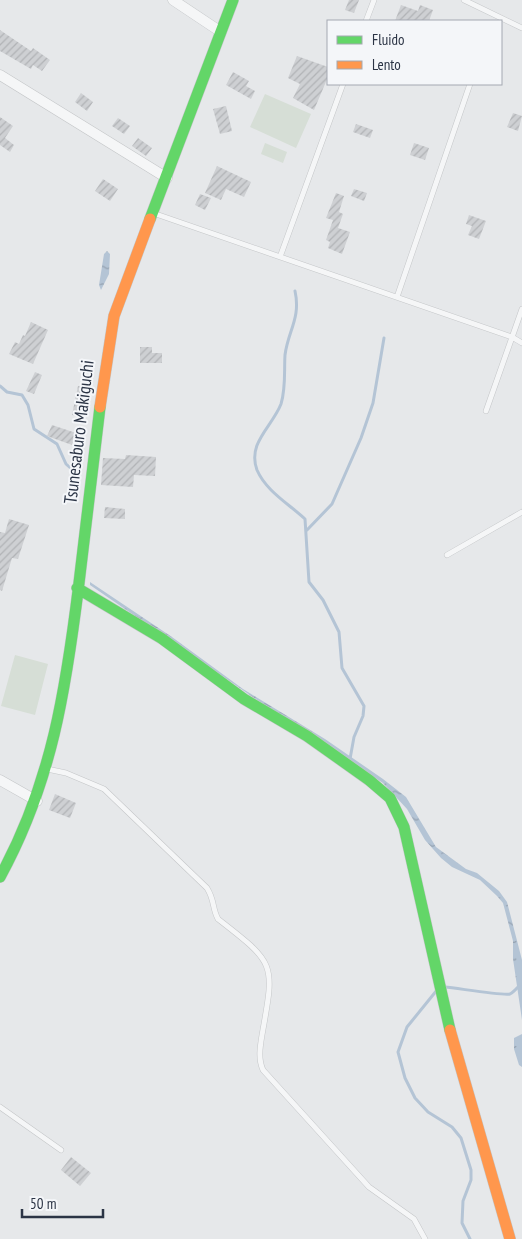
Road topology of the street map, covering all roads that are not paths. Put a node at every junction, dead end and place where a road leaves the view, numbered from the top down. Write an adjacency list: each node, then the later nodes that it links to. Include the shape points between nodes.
1 (173, 0): 9 (street)
2 (233, 0): 9 (street, Tsunesaburo Makiguchi)
3 (374, 0): 6 (lane)
4 (464, 0): 5 (lane)
5 (494, 14): 7 (lane); 8 (lane)
6 (366, 20)
7 (492, 20)
8 (522, 28)
9 (221, 32): 13 (street, Tsunesaburo Makiguchi)
10 (0, 76): 13 (street)
11 (344, 85): 15 (lane)
12 (470, 85): 16 (lane)
13 (167, 178): 14 (street, Tsunesaburo Makiguchi)
14 (153, 213): 15 (lane); 23 (street, Tsunesaburo Makiguchi, via 110,330)
15 (280, 257): 16 (lane)
16 (396, 297): 18 (lane)
17 (522, 308): 18 (lane)
18 (512, 337): 19 (lane); 20 (lane)
19 (522, 343)
20 (486, 411)
21 (522, 512): 22 (lane)
22 (447, 555)
23 (77, 588): 24 (street, Tsunesaburo Makiguchi, via 66,683); 31 (street, via 161,638 244,699 306,736 369,780 390,798 404,827 454,1043 484,1159)
24 (46, 769): 26 (street, Tsunesaburo Makiguchi); 30 (lane, via 66,773 104,789 207,888 214,898 214,913 218,919 253,946 266,962 270,974 260,1057 263,1070 368,1187 414,1219)
25 (0, 780): 26 (street)
26 (37, 801): 27 (street, Tsunesaburo Makiguchi, via 19,844)
27 (0, 877)
28 (0, 1106): 29 (lane)
29 (61, 1150)
30 (425, 1239)
31 (510, 1239)

